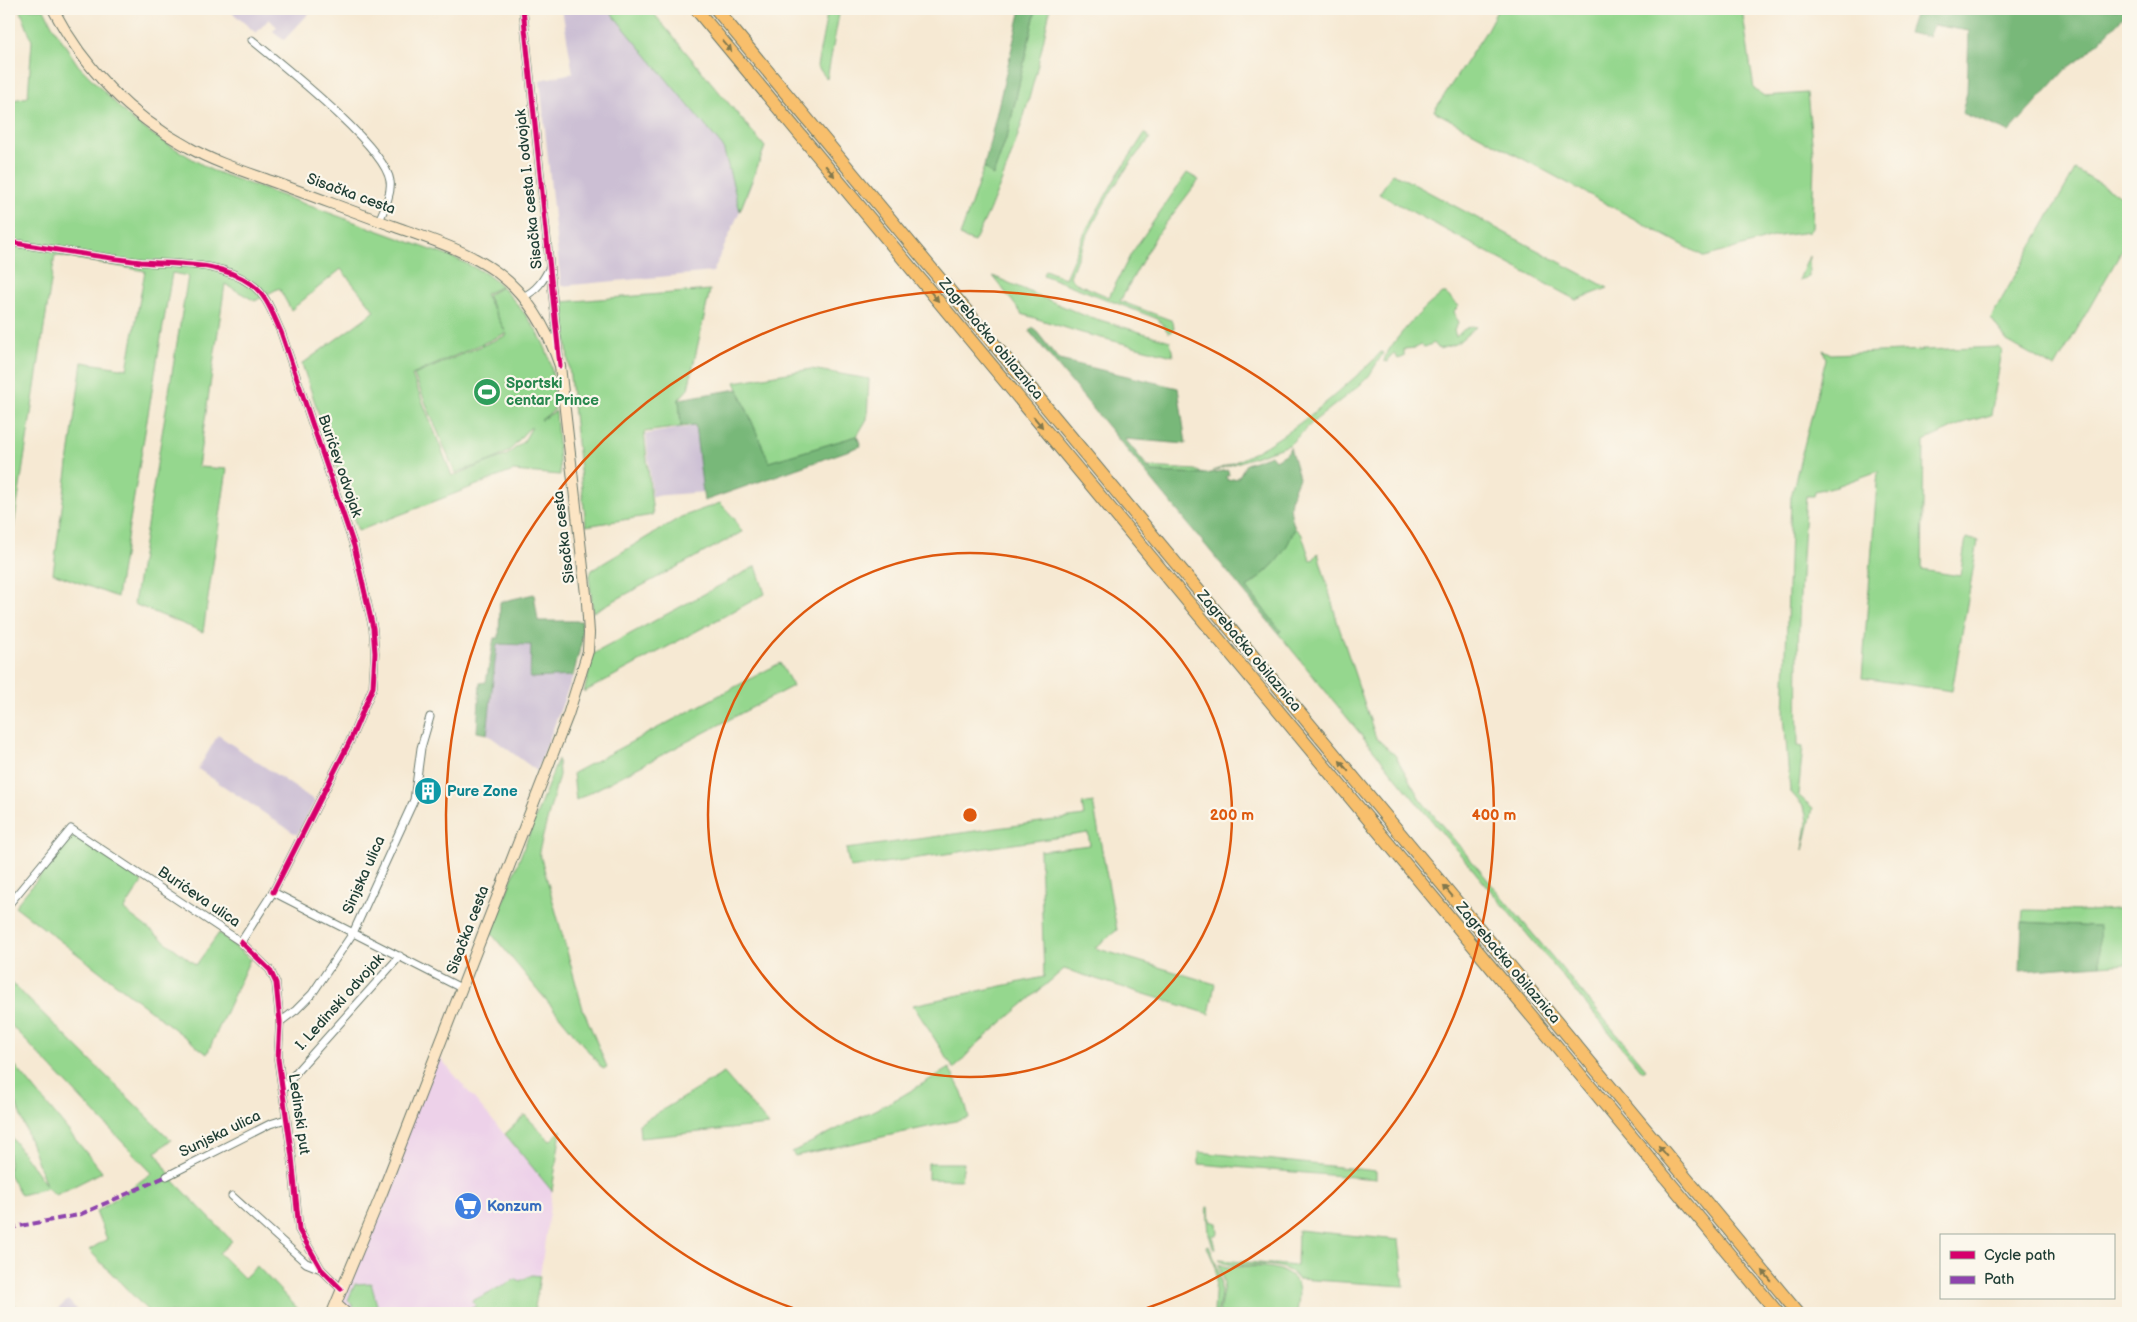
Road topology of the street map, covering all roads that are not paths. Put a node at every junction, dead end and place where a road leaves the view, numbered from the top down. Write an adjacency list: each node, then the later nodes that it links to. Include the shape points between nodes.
1 (53, 9): 6 (main road, Sisačka cesta, via 97,76 137,114 162,131 227,165)
2 (523, 9): 8 (street, Sisačka cesta I. odvojak)
3 (696, 9): 27 (highway, Zagrebačka obilaznica, one-way to 27)
4 (716, 9): 28 (highway, Zagrebačka obilaznica, one-way to 4)
5 (252, 40): 6 (street, via 347,121 378,158 390,181)
6 (379, 221): 9 (main road, Sisačka cesta, via 440,242 474,259 498,273)
7 (9, 242): 12 (street, Burićev odvojak, via 223,270 239,276 261,292 281,332 354,546 373,628 375,653 373,687 354,732)
8 (550, 267): 9 (street, via 537,288); 10 (street, Sisačka cesta I. odvojak)
9 (523, 297): 10 (main road, Sisačka cesta, via 555,349)
10 (560, 366): 17 (main road, Sisačka cesta, via 587,603 588,651 568,715)
11 (430, 717): 14 (street, Sinjska ulica, via 421,748 414,800)
12 (273, 892): 14 (street); 15 (street, Burićeva ulica)
13 (9, 904): 15 (street, Burićeva ulica, via 71,829)
14 (353, 933): 16 (street); 18 (street, Sinjska ulica, via 312,994)
15 (241, 942): 18 (street, Ledinski put, via 270,970 276,982)
16 (400, 956): 17 (street); 19 (street, I. Ledinski odvojak)
17 (462, 988): 24 (main road, Sisačka cesta)
18 (280, 1022): 19 (street, Ledinski put, via 278,1059)
19 (283, 1090): 20 (street, Ledinski put)
20 (286, 1119): 21 (street, Sunjska ulica); 23 (street, Ledinski put, via 299,1230)
21 (167, 1176)
22 (232, 1196): 23 (street, Ledinski put, via 306,1263)
23 (321, 1269): 24 (street, Ledinski put)
24 (341, 1289): 25 (main road, Sisačka cesta)
25 (334, 1309): 26 (main road)
26 (346, 1313)
27 (1778, 1313)
28 (1798, 1313)

